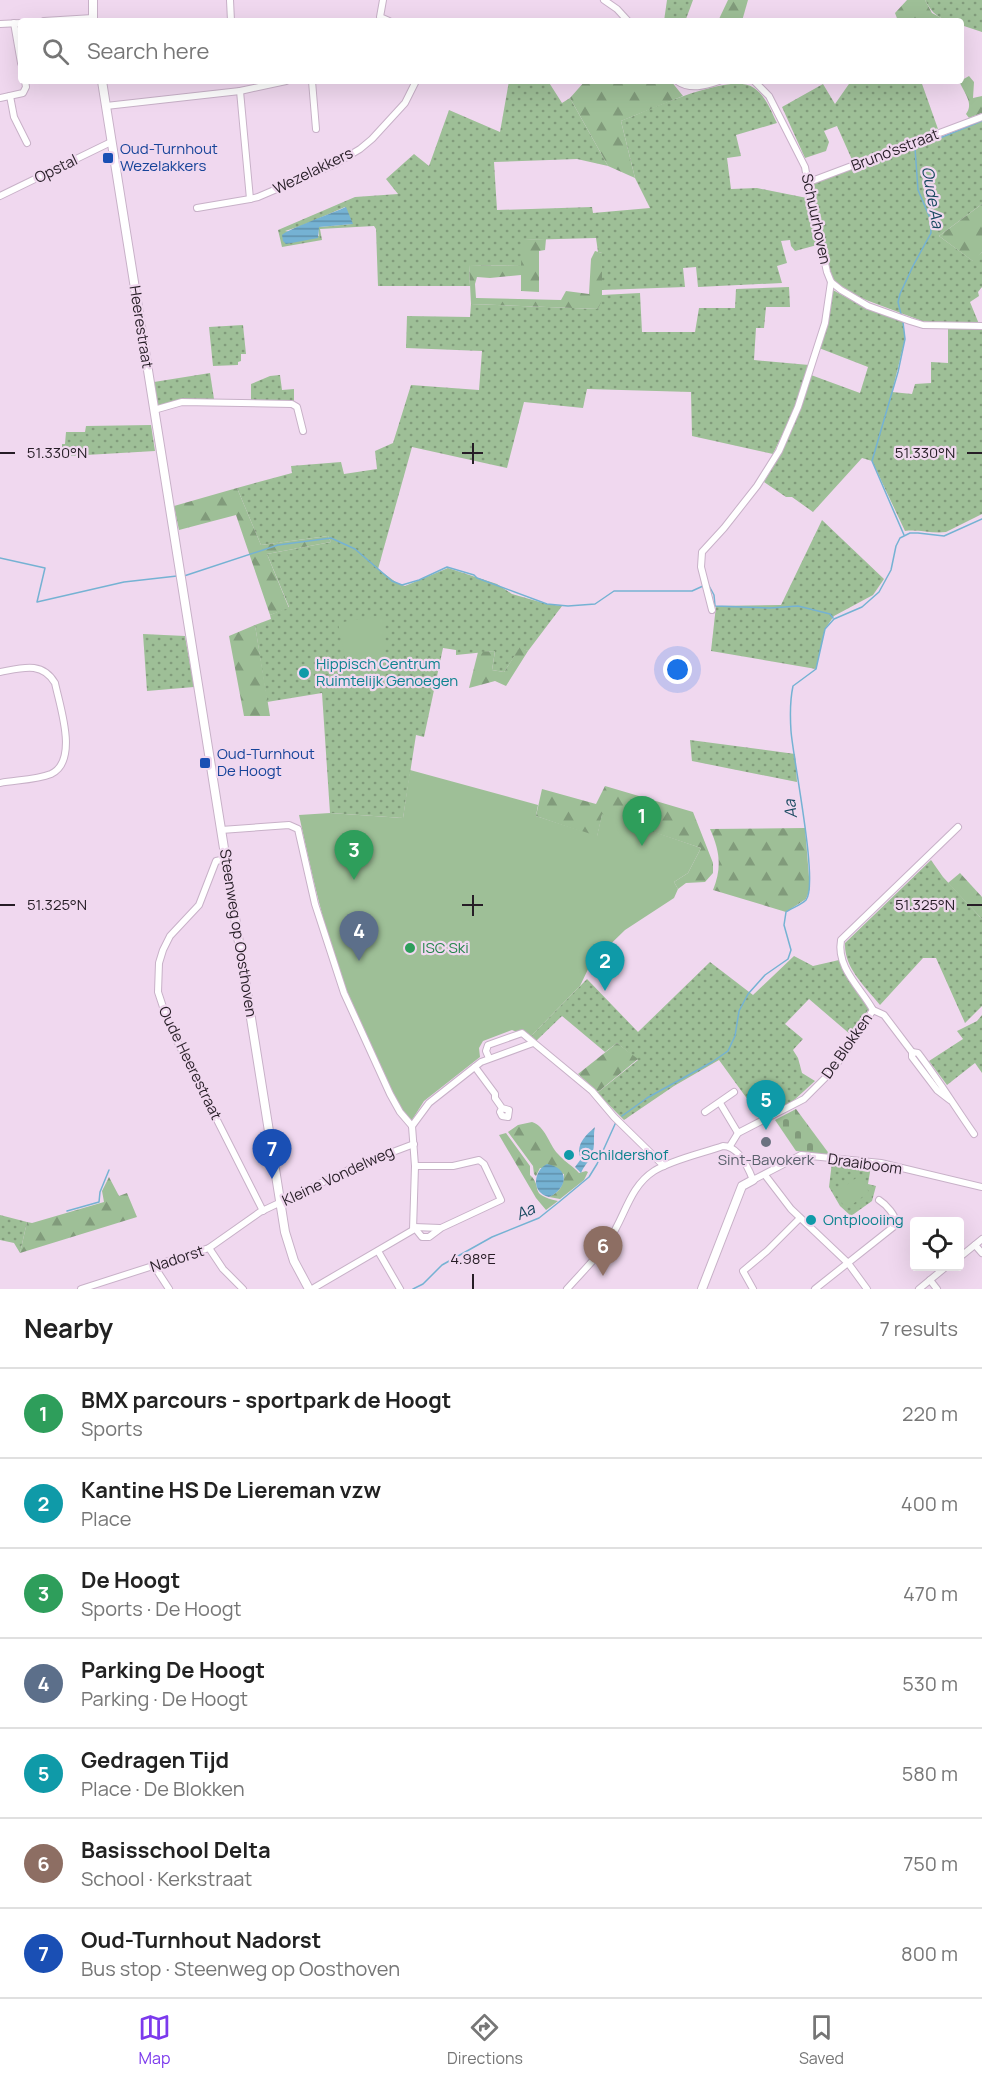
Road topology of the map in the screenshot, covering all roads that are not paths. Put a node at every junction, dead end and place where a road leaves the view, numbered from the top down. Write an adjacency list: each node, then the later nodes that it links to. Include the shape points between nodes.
1 (93, 0): 5 (street)
2 (230, 0): 6 (street)
3 (383, 0): 7 (street)
4 (604, 0): 8 (street)
5 (93, 18)
6 (231, 18)
7 (382, 18)
8 (625, 18)
9 (17, 23): 10 (street)
10 (0, 24)
11 (25, 84): 20 (street, via 26,91)
12 (102, 84): 22 (street, Heerestraat)
13 (272, 84): 19 (street)
14 (312, 84): 24 (street)
15 (414, 84): 29 (street, Wezelakkers, via 405,103 372,140 335,164)
16 (681, 84): 17 (street)
17 (707, 84)
18 (759, 84): 27 (street, Schuurhoven, via 769,96)
19 (240, 91): 22 (street); 29 (street, Wezelakkers)
20 (9, 96): 21 (street); 26 (street)
21 (0, 98)
22 (106, 106): 25 (street, Heerestraat)
23 (982, 117): 27 (street, Bruno'sstraat)
24 (316, 129)
25 (111, 142): 28 (street, Opstal); 33 (street, Heerestraat)
26 (27, 143)
27 (809, 182): 31 (street, Schuurhoven)
28 (0, 196)
29 (250, 199): 30 (street, Wezelakkers)
30 (197, 208)
31 (831, 282): 32 (street, Schuurhoven, via 868,306 923,325); 36 (street, via 825,322 798,407 779,451 751,494 702,552 700,567)
32 (982, 326)
33 (154, 410): 34 (street, via 182,402 292,404 297,407); 35 (street, Heerestraat)
34 (303, 431)
35 (180, 573): 40 (street, Steenweg op Oosthoven)
36 (712, 610)
37 (0, 672): 38 (street, via 33,667 51,676 67,750 64,762 51,774)
38 (0, 783)
39 (958, 827): 42 (street, De Blokken, via 841,940 843,965)
40 (221, 830): 41 (street, Steenweg op Oosthoven); 50 (street, via 290,825 298,829 315,904 344,993 390,1094)
41 (226, 858): 62 (street, Steenweg op Oosthoven); 64 (street, Oude Heerestraat, via 216,861 199,905 170,936 159,963 158,992 169,1025)
42 (873, 1010): 51 (street, De Blokken, via 843,1056 813,1091); 52 (street, via 884,1016)
43 (533, 1043): 44 (street); 44 (street, via 522,1033 488,1045); 56 (street, via 592,1091)
44 (489, 1058): 45 (street)
45 (475, 1067): 48 (street); 50 (street, via 429,1103)
46 (734, 1092): 47 (street)
47 (720, 1103): 49 (street); 51 (street)
48 (502, 1108)
49 (705, 1112)
50 (412, 1126): 53 (street)
51 (738, 1133): 54 (street)
52 (974, 1134)
53 (414, 1144): 55 (street); 62 (street, Kleine Vondelweg)
54 (730, 1146): 56 (street); 58 (street)
55 (415, 1166): 60 (street, via 453,1167 479,1160); 66 (street)
56 (664, 1166): 82 (street, via 639,1184 610,1239)
57 (765, 1175): 58 (street, Draaiboom); 59 (street, Draaiboom, via 801,1155 881,1163); 65 (street)
58 (753, 1180): 83 (street, via 742,1186)
59 (982, 1187)
60 (501, 1200): 63 (street); 66 (street, via 429,1237 424,1238)
61 (879, 1200): 73 (street, via 897,1224)
62 (281, 1202): 64 (street, Kleine Vondelweg); 80 (street, Steenweg op Oosthoven, via 288,1244)
63 (509, 1203)
64 (263, 1211): 69 (street, Nadorst)
65 (800, 1218): 73 (street); 84 (street, via 743,1271)
66 (414, 1227): 70 (street)
67 (982, 1239): 68 (street)
68 (975, 1245): 71 (street); 72 (street)
69 (209, 1248): 74 (street, Nadorst); 79 (street)
70 (378, 1251): 80 (street); 81 (street)
71 (982, 1253)
72 (964, 1254)
73 (848, 1263): 85 (street); 86 (street)
74 (154, 1266): 77 (street, Nadorst); 78 (street)
75 (941, 1271): 76 (street)
76 (930, 1280): 87 (street); 88 (street)
77 (81, 1289)
78 (169, 1289)
79 (243, 1289)
80 (310, 1289)
81 (400, 1289)
82 (567, 1289)
83 (702, 1289)
84 (753, 1289)
85 (815, 1289)
86 (867, 1289)
87 (919, 1289)
88 (937, 1289)

